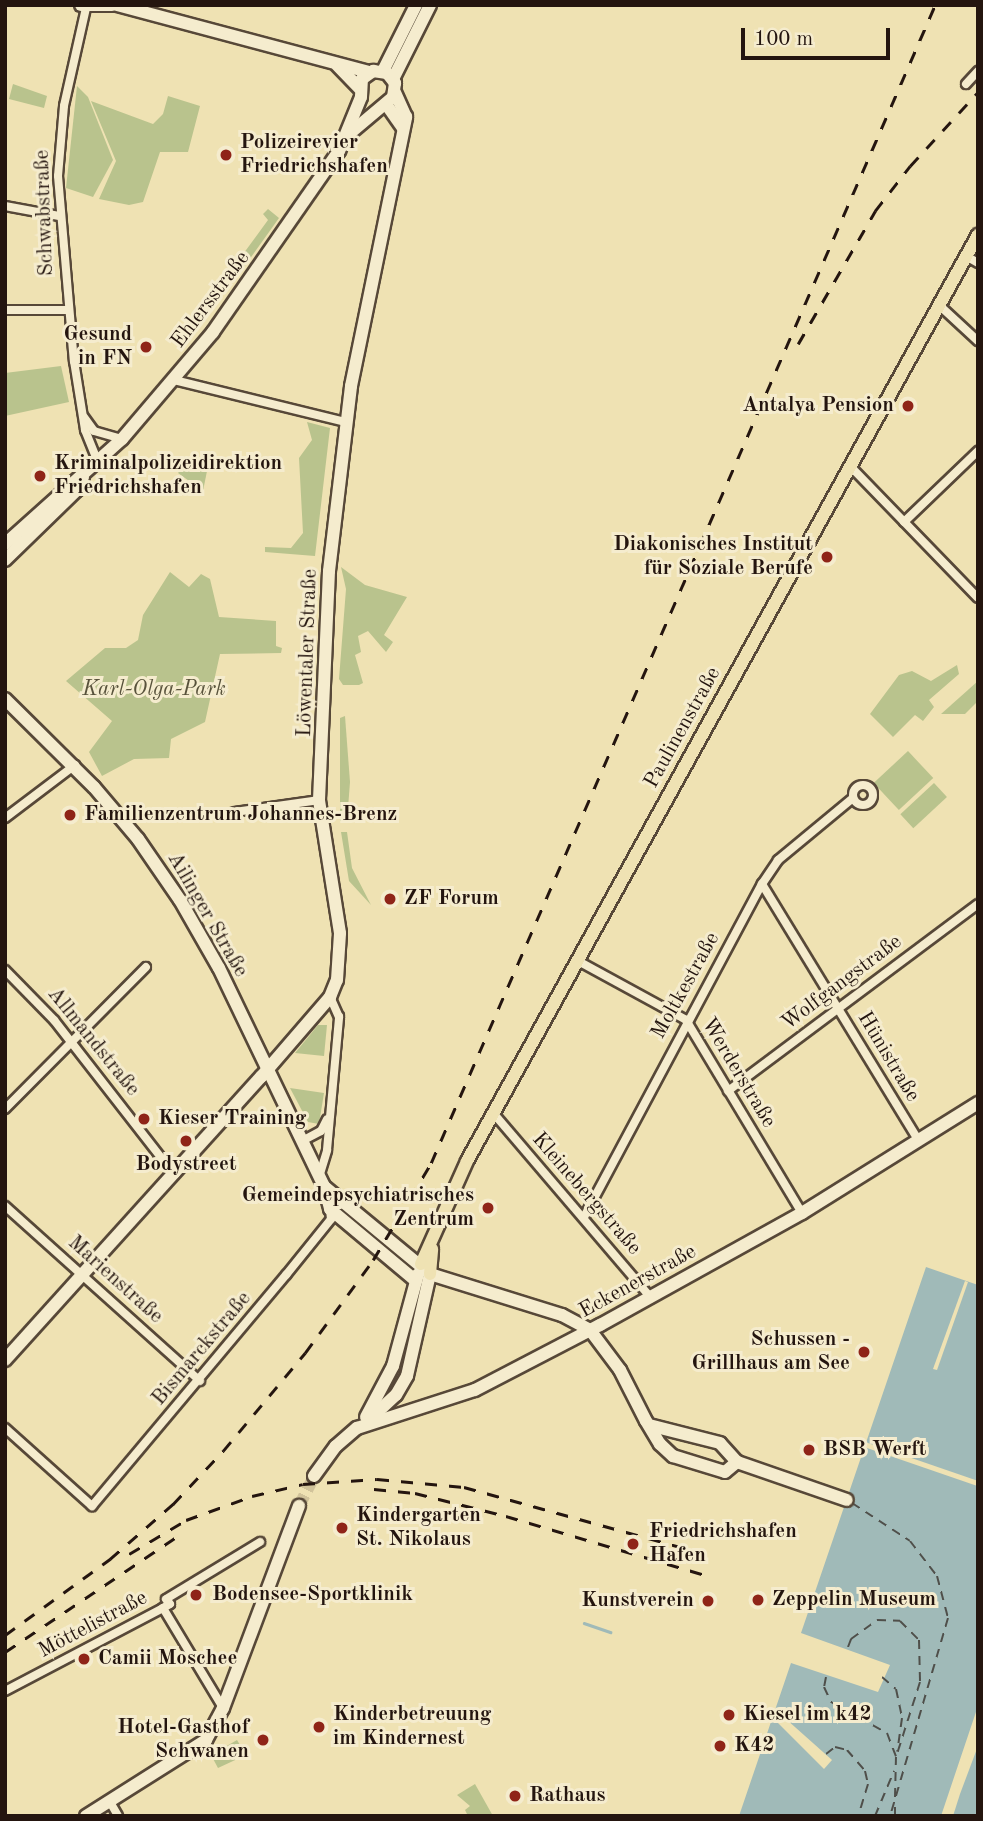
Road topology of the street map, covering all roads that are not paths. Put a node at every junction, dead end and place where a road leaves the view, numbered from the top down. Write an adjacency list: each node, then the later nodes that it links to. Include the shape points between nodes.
1 (112, 5): 5 (main road)
2 (117, 5): 6 (main road)
3 (416, 5): 10 (main road, Ehlersstraße)
4 (430, 5): 10 (main road, Ehlersstraße)
5 (88, 6): 17 (street, Schwabstraße, via 64,106)
6 (162, 12): 7 (main road)
7 (337, 65): 9 (main road); 12 (main road)
8 (978, 71): 11 (street)
9 (368, 72): 10 (main road); 12 (main road, Ehlersstraße)
10 (390, 81): 13 (main road, Ehlersstraße); 14 (main road, Löwentaler Straße, via 406,117)
11 (966, 84)
12 (360, 92): 13 (main road); 15 (main road, Ehlersstraße)
13 (382, 105): 14 (main road); 15 (main road, Ehlersstraße)
14 (403, 128): 27 (main road, Löwentaler Straße)
15 (349, 134): 25 (main road, Ehlersstraße, via 255,276)
16 (5, 206): 17 (street)
17 (60, 215): 23 (street, Schwabstraße)
18 (978, 235): 19 (main road, Paulinenstraße)
19 (966, 256): 20 (street); 21 (main road, Paulinenstraße)
20 (978, 262)
21 (939, 305): 24 (street); 31 (main road, Paulinenstraße)
22 (5, 310): 23 (street)
23 (67, 310): 26 (street, Schwabstraße)
24 (978, 341)
25 (174, 380): 27 (street); 28 (main road, Ehlersstraße)
26 (84, 417): 28 (street, via 94,431); 30 (street, Schwabstraße)
27 (345, 422): 40 (main road, Löwentaler Straße, via 329,572)
28 (121, 439): 30 (main road, Ehlersstraße)
29 (977, 454): 33 (street)
30 (98, 462): 32 (main road, Ehlersstraße)
31 (851, 467): 33 (street); 45 (main road, Paulinenstraße)
32 (85, 475): 34 (main road, Ehlersstraße); 35 (main road, Ehlersstraße, via 77,490)
33 (904, 522): 36 (street)
34 (5, 544)
35 (5, 561)
36 (978, 598)
37 (5, 699): 38 (main road, Ailinger Straße)
38 (75, 765): 42 (street); 52 (main road, Ailinger Straße, via 163,874 219,968)
39 (853, 798): 43 (street, Moltkestraße, via 778,860)
40 (319, 800): 41 (street); 48 (main road, Löwentaler Straße, via 340,933 337,980)
41 (235, 812)
42 (5, 818)
43 (762, 884): 49 (street, Hünistraße); 50 (street, Moltkestraße)
44 (978, 904): 49 (street, Wolfgangstraße)
45 (578, 961): 50 (street, Werderstraße); 57 (main road, Paulinenstraße)
46 (146, 967): 51 (street)
47 (5, 970): 51 (street, Allmandstraße)
48 (330, 997): 52 (main road); 56 (street, via 339,1017)
49 (838, 1008): 53 (street, Wolfgangstraße); 59 (street, Hünistraße)
50 (686, 1020): 53 (street, Werderstraße); 65 (street, Moltkestraße)
51 (70, 1043): 55 (street); 60 (street, Allmandstraße)
52 (267, 1069): 58 (main road, Ailinger Straße); 60 (main road)
53 (728, 1091): 64 (street, Werderstraße)
54 (978, 1103): 59 (main road, Eckenerstraße)
55 (5, 1109)
56 (331, 1113): 58 (street, via 321,1131); 61 (street)
57 (494, 1114): 65 (street, Kleinebergstraße); 66 (main road, Paulinenstraße, via 467,1161)
58 (302, 1141): 61 (main road, Ailinger Straße)
59 (919, 1141): 64 (main road, Eckenerstraße)
60 (173, 1174): 67 (main road)
61 (322, 1181): 63 (main road, Ailinger Straße); 66 (main road, Ailinger Straße)
62 (5, 1206): 67 (street, Marienstraße)
63 (330, 1209): 68 (main road); 73 (street, Bismarckstraße, via 331,1219)
64 (802, 1213): 69 (main road, Eckenerstraße)
65 (584, 1217): 69 (street, Kleinebergstraße)
66 (425, 1269): 68 (main road, Paulinenstraße); 70 (main road, via 572,1318); 74 (main road, Paulinenstraße, via 407,1376)
67 (82, 1275): 71 (main road); 73 (street, Marienstraße)
68 (416, 1281): 72 (main road, Paulinenstraße)
69 (651, 1297): 70 (main road, Eckenerstraße)
70 (590, 1330): 75 (main road, Eckenerstraße, via 475,1390); 76 (main road, via 620,1370)
71 (5, 1360)
72 (394, 1366): 74 (main road); 78 (main road, Paulinenstraße, via 384,1391)
73 (203, 1378): 77 (street, Bismarckstraße, via 92,1506)
74 (396, 1395): 75 (main road); 78 (main road, Paulinenstraße)
75 (411, 1407): 78 (main road, Eckenerstraße)
76 (649, 1425): 79 (main road, via 720,1443); 79 (main road, via 673,1456 725,1472)
77 (5, 1428)
78 (357, 1428): 80 (main road, Eckenerstraße, via 336,1446)
79 (737, 1462): 81 (main road)
80 (314, 1476)
81 (847, 1500)
82 (299, 1506): 86 (main road)
83 (260, 1542): 84 (street, Möttelistraße, via 166,1599 170,1604)
84 (163, 1608): 85 (street, Möttelistraße); 86 (street)
85 (5, 1691)
86 (223, 1708): 87 (main road, via 200,1746)
87 (110, 1802): 88 (main road); 89 (street)
88 (86, 1816)
89 (118, 1816)

